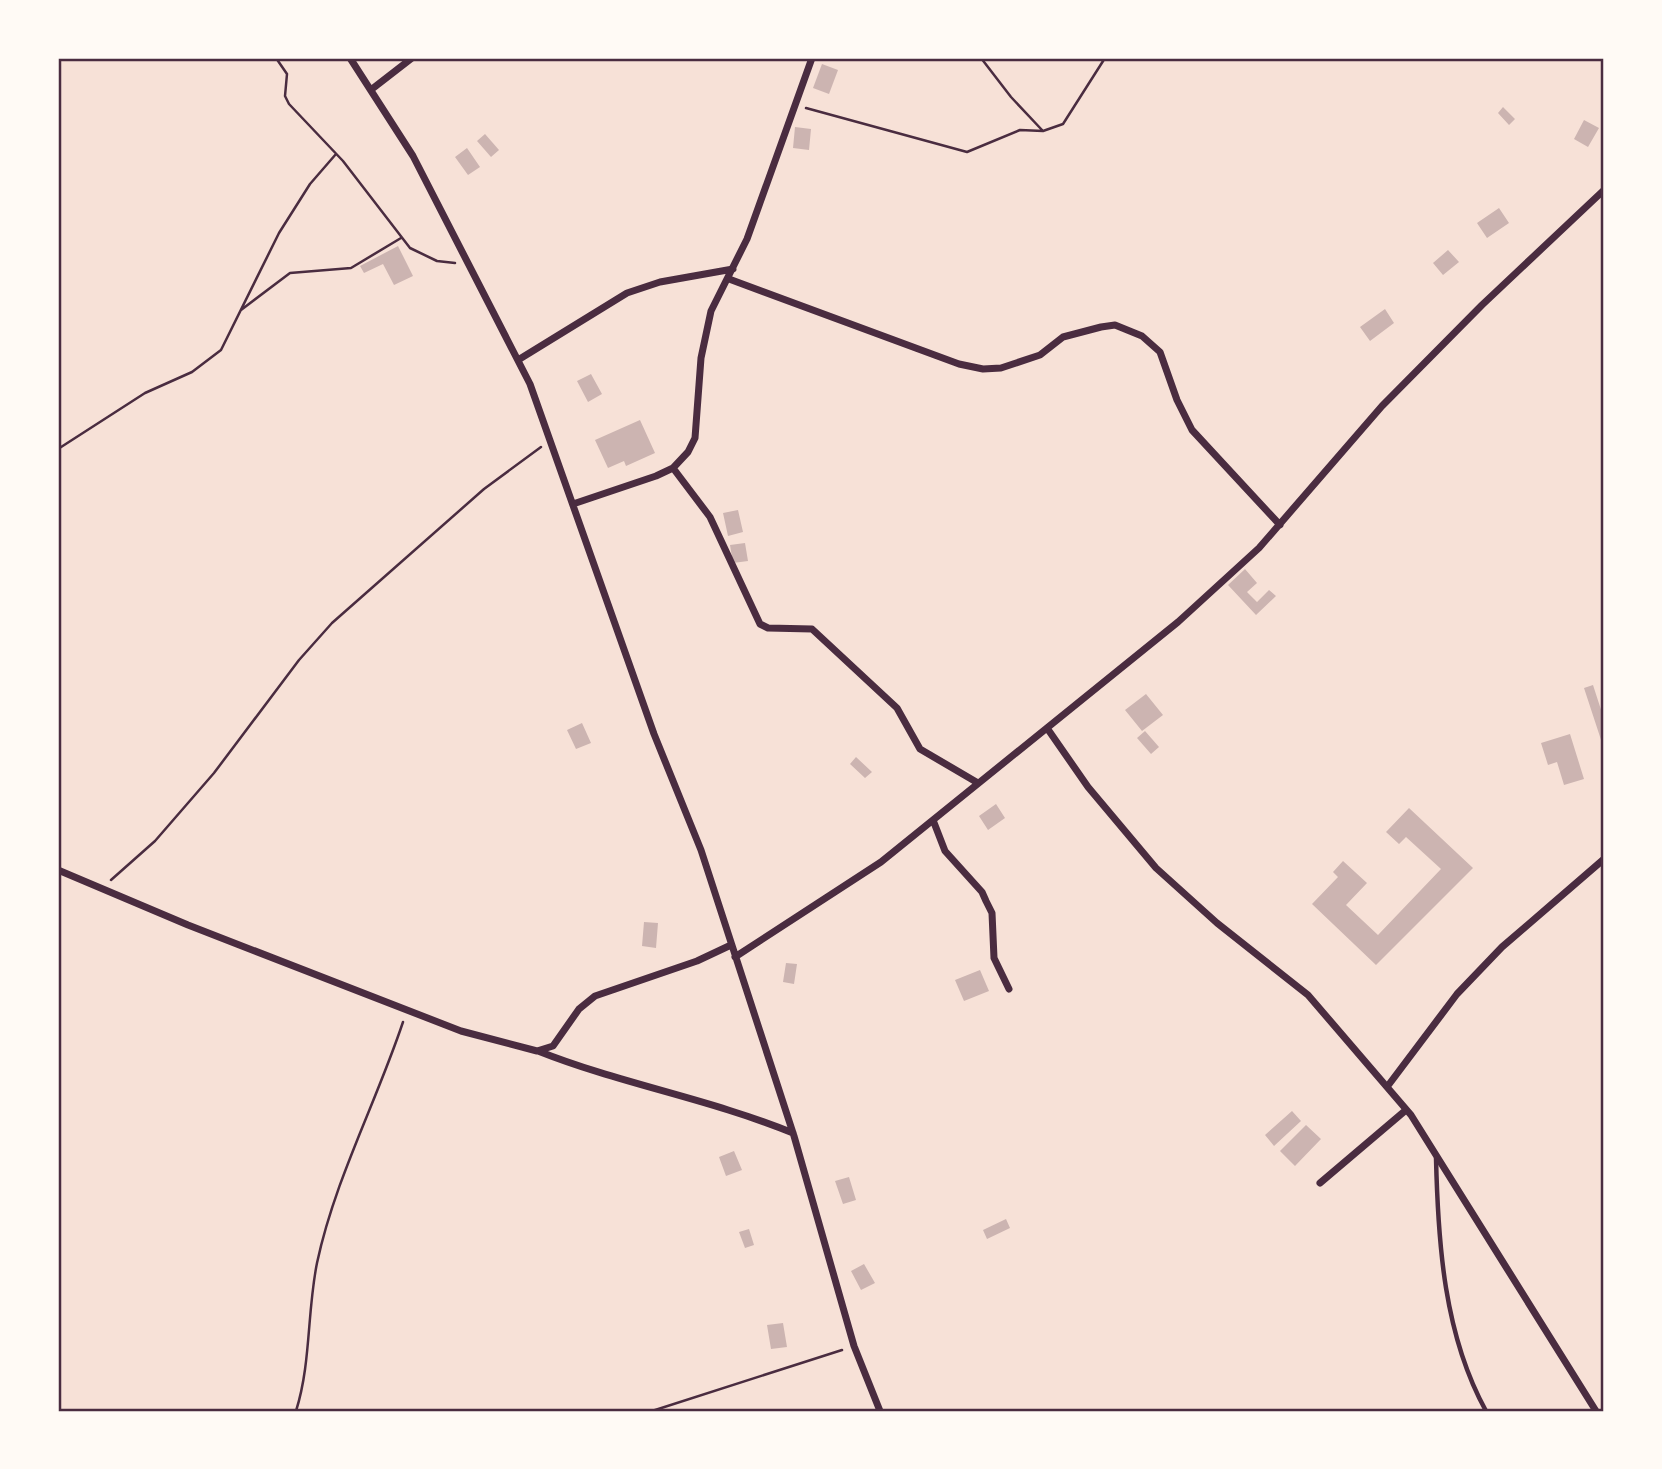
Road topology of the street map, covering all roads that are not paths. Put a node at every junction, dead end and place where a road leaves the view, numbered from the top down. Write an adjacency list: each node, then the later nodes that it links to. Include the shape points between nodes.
1 (350, 58): 4 (street)
2 (412, 58): 4 (street)
3 (812, 58): 6 (street)
4 (372, 89): 8 (street, via 413,156)
5 (1604, 190): 11 (street, via 1382,406)
6 (733, 269): 7 (street); 8 (street, via 627,293)
7 (729, 279): 9 (street, via 717,295 703,347 695,438); 11 (street, via 959,365 983,369 1029,359 1070,335 1115,325 1132,331 1160,352 1192,430)
8 (518, 360): 10 (street)
9 (673, 468): 10 (street); 13 (street, via 710,517 761,624 774,629 812,629 897,708 920,749)
10 (573, 504): 17 (street)
11 (1280, 525): 12 (street, via 1178,622)
12 (1047, 728): 13 (street); 21 (street, via 1088,787 1156,868 1308,995)
13 (978, 783): 14 (street)
14 (933, 820): 18 (street, via 881,862); 19 (street, via 945,852 982,891 992,913 994,958)
15 (1604, 859): 21 (street, via 1502,947 1457,994)
16 (58, 870): 20 (street, via 461,1031)
17 (732, 944): 18 (street); 20 (street, via 595,996 579,1009 553,1046)
18 (735, 957): 23 (street)
19 (1009, 989)
20 (537, 1051): 23 (street)
21 (1387, 1087): 22 (street)
22 (1406, 1110): 24 (street); 25 (street)
23 (793, 1133): 26 (street, via 854,1346)
24 (1436, 1153): 27 (lane, via 1443,1273 1462,1357); 28 (street)
25 (1320, 1183)
26 (880, 1411)
27 (1486, 1411)
28 (1596, 1411)

